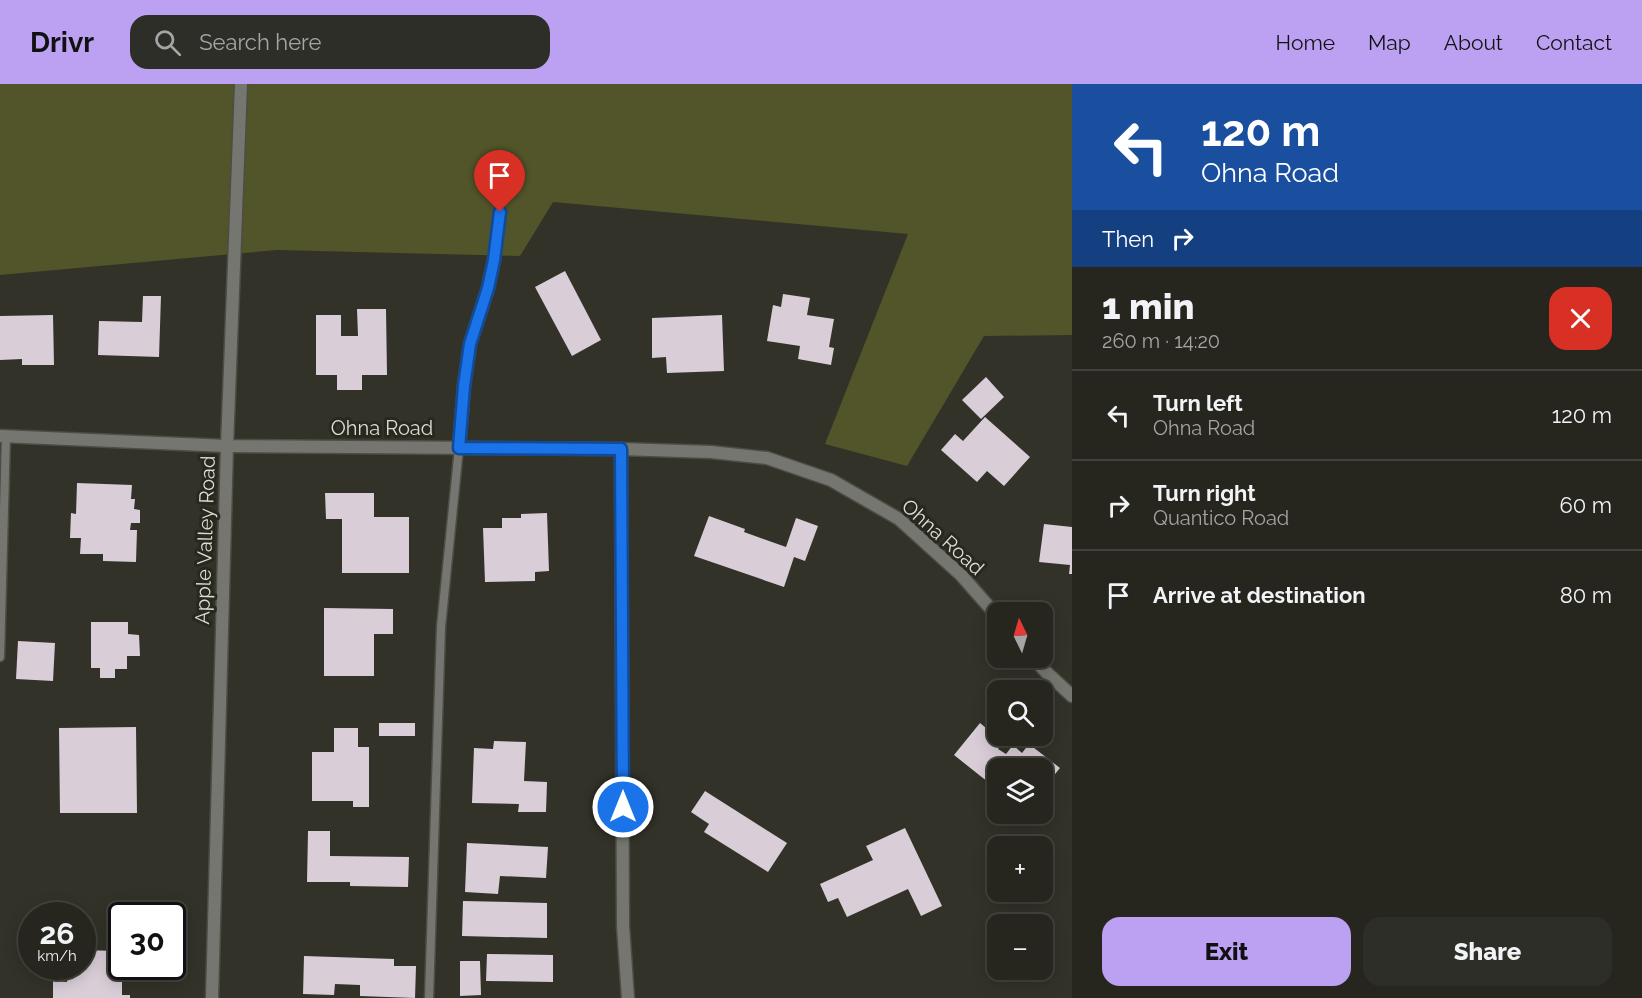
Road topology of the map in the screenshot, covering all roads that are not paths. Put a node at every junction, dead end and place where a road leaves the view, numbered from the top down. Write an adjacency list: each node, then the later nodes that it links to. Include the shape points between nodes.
1 (241, 84): 4 (street, Apple Valley Road)
2 (500, 212): 5 (street, via 488,288 470,344)
3 (3, 436): 4 (street, Ohna Road); 8 (lane)
4 (227, 446): 5 (street, Ohna Road); 11 (street, Apple Valley Road)
5 (459, 448): 6 (street, Ohna Road); 12 (lane, via 441,627)
6 (621, 449): 7 (street, Ohna Road, via 767,458 831,480 899,519 961,575); 13 (street, via 623,926)
7 (987, 605)
8 (0, 657)
9 (1042, 668): 10 (street)
10 (1072, 696)
11 (212, 998)
12 (429, 998)
13 (628, 998)

